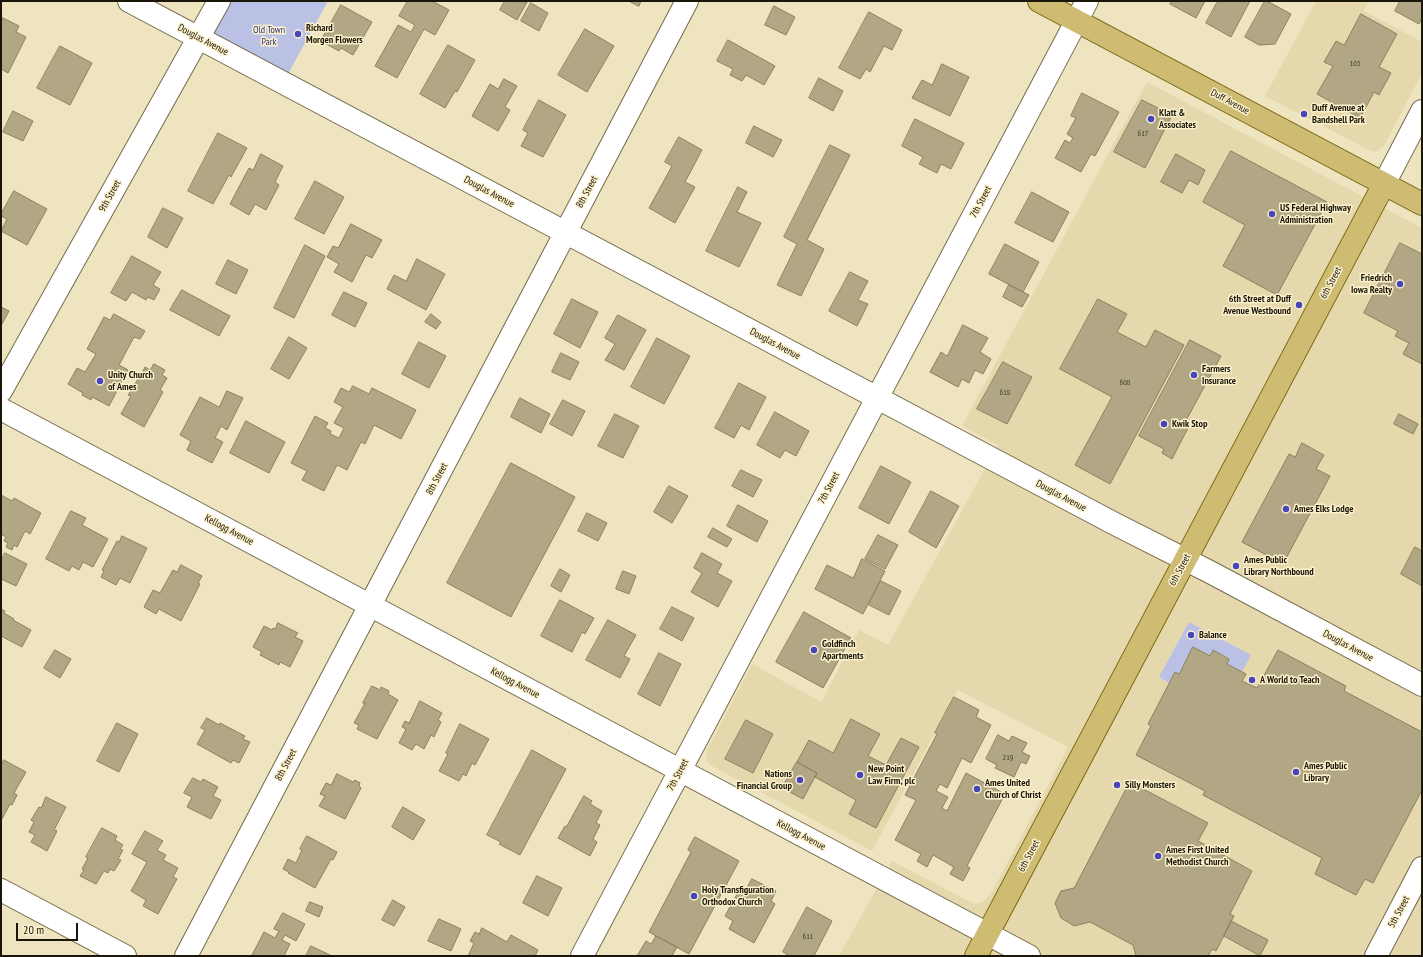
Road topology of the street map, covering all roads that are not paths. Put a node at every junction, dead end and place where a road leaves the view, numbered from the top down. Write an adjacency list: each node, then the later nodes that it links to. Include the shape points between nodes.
1 (129, 1): 7 (street, Douglas Avenue)
2 (219, 1): 7 (street, 9th Street)
3 (687, 1): 11 (street, 8th Street)
4 (1039, 1): 6 (main road, Duff Avenue)
5 (1087, 1): 6 (street, 7th Street)
6 (1077, 21): 9 (main road, Duff Avenue); 13 (street, 7th Street)
7 (198, 38): 11 (street, Douglas Avenue); 12 (street, 9th Street)
8 (1422, 111): 9 (street)
9 (1384, 184): 10 (main road, Duff Avenue); 15 (main road, 6th Street)
10 (1422, 204)
11 (566, 233): 13 (street, Douglas Avenue); 16 (street, 8th Street)
12 (1, 392)
13 (877, 398): 15 (street, Douglas Avenue); 18 (street, 7th Street)
14 (1, 409): 16 (street, Kellogg Avenue)
15 (1185, 560): 17 (street, Douglas Avenue); 21 (main road, 6th Street)
16 (370, 606): 18 (street, Kellogg Avenue); 23 (street, 8th Street)
17 (1422, 685)
18 (680, 770): 21 (street, Kellogg Avenue); 24 (street, 7th Street)
19 (1422, 868): 27 (street, 5th Street)
20 (1, 890): 22 (street)
21 (988, 935): 25 (main road, 6th Street); 26 (street, Kellogg Avenue)
22 (125, 956)
23 (186, 956)
24 (582, 956)
25 (976, 956)
26 (1029, 956)
27 (1376, 956)

